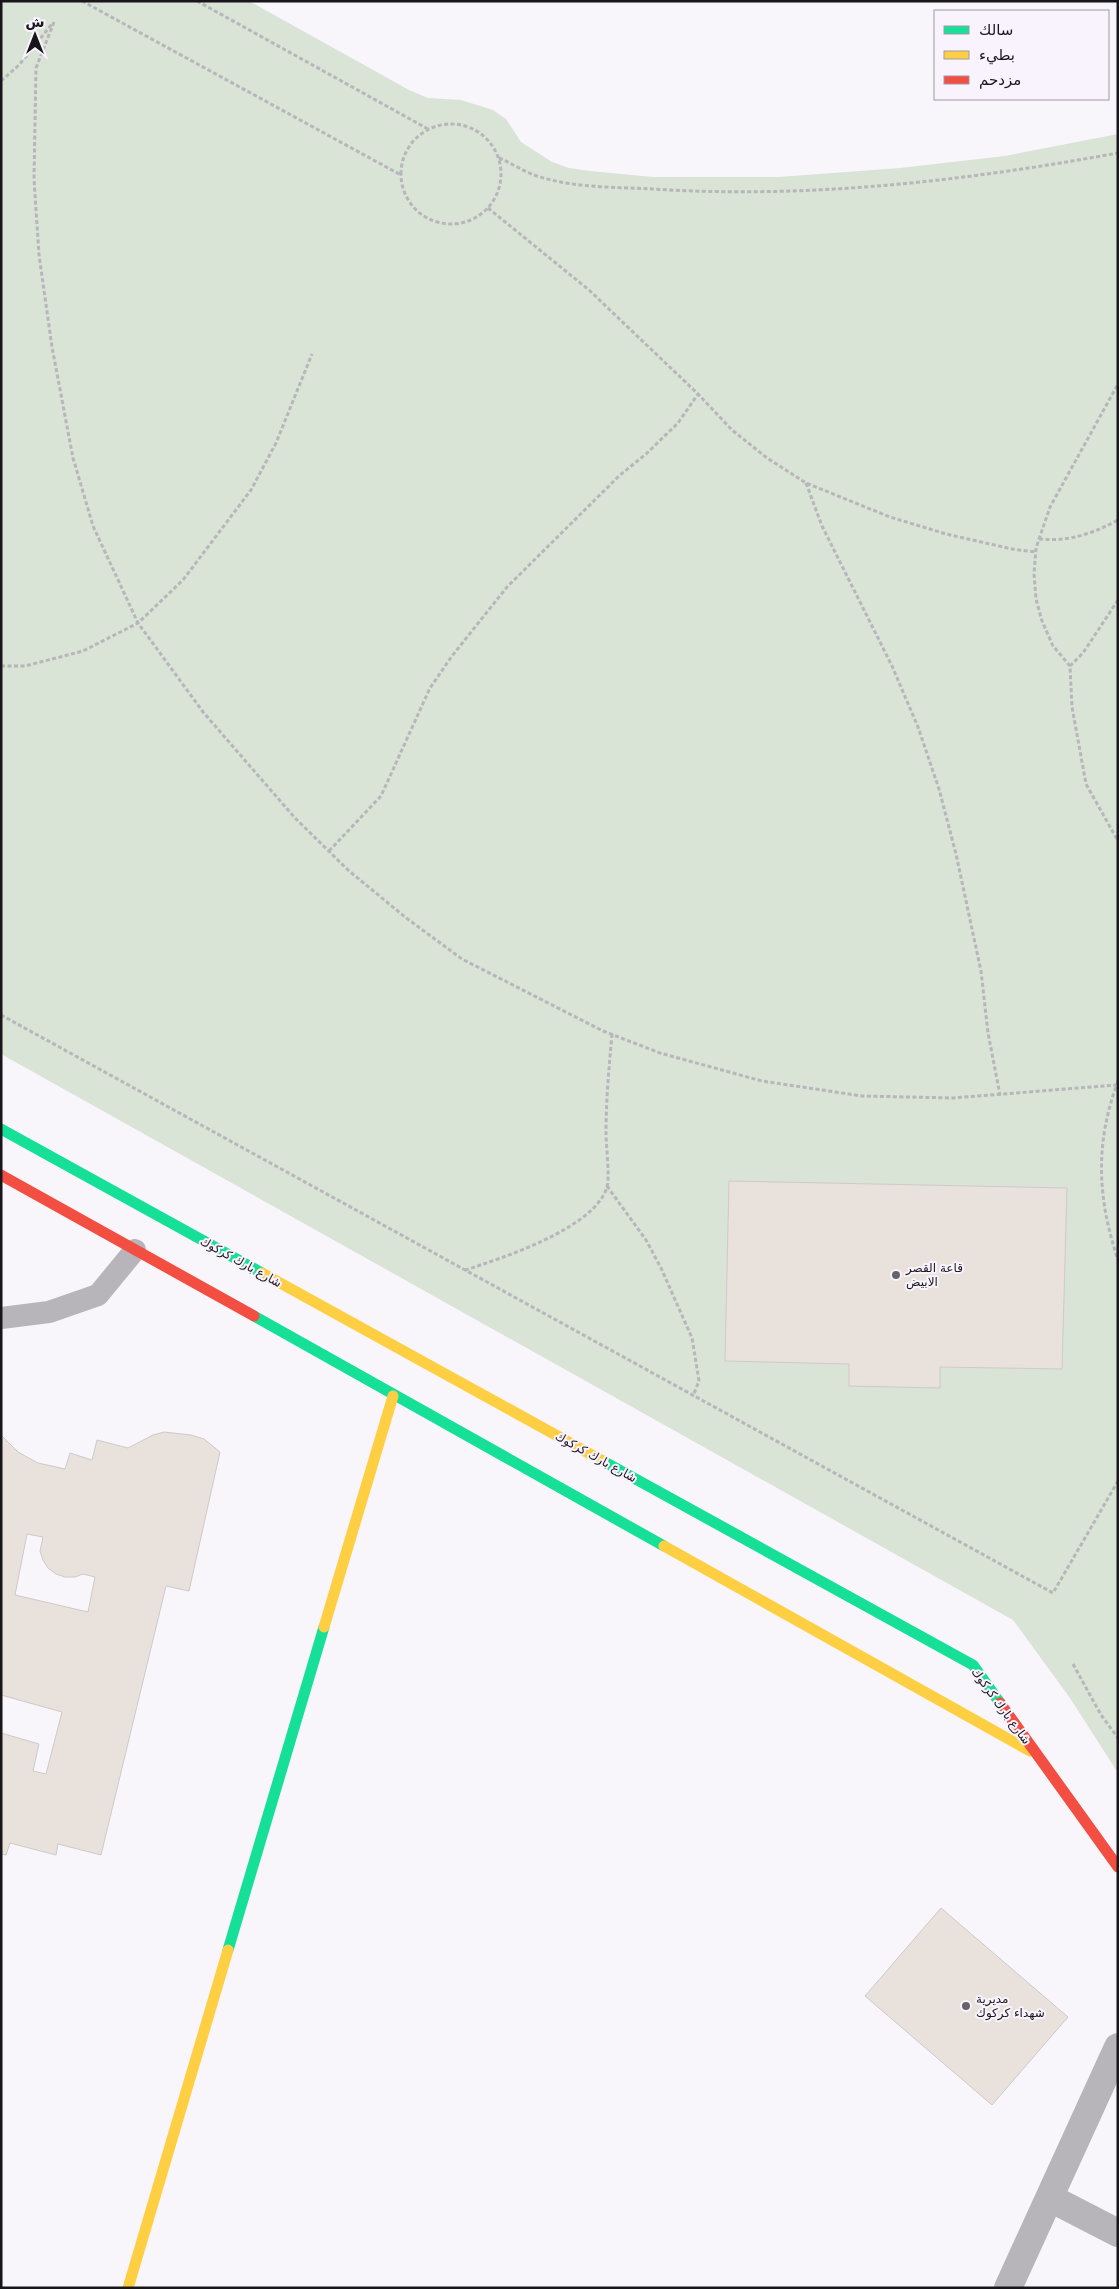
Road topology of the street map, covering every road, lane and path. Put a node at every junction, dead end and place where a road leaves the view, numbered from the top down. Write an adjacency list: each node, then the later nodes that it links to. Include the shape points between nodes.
1 (82, 1): 7 (path)
2 (197, 1): 4 (path)
3 (1, 81): 17 (path, via 19,65 54,22 36,68 34,179 39,255 73,458 93,526)
4 (428, 129): 6 (path, via 462,124 478,131 492,143); 7 (path, via 406,150)
5 (1118, 153): 6 (path, via 1019,170 905,184 744,192 566,182 539,177)
6 (499, 158): 8 (path, via 502,176 498,192)
7 (401, 175): 8 (path, via 406,197 428,219 460,223 475,218)
8 (488, 208): 11 (path, via 589,290)
9 (312, 354): 17 (path, via 276,443 251,490 182,580)
10 (1118, 384): 14 (path, via 1050,507)
11 (698, 394): 12 (path, via 732,430); 21 (path, via 678,423 620,475 507,587 430,688 381,796)
12 (806, 484): 15 (path, via 890,517 993,545); 25 (path, via 822,526 892,666 918,727 939,789 981,971)
13 (1118, 520): 14 (path, via 1079,536 1058,541)
14 (1039, 539): 15 (path)
15 (1036, 552): 19 (path, via 1036,599 1042,621 1053,646)
16 (1118, 600): 19 (path, via 1083,653)
17 (138, 623): 18 (path, via 84,651 26,666); 21 (path, via 203,712 295,818)
18 (1, 666)
19 (1070, 666): 20 (path, via 1072,707 1086,784)
20 (1118, 841)
21 (329, 851): 23 (path, via 405,917 462,959)
22 (1, 1015): 31 (path)
23 (612, 1034): 25 (path, via 660,1053 762,1081 862,1096 953,1098); 28 (path, via 606,1107)
24 (1117, 1083): 25 (path); 30 (path, via 1106,1114 1100,1168 1108,1230)
25 (1000, 1095)
26 (1, 1129): 38 (main road, شارع بارك كركوك, via 973,1665)
27 (1, 1175): 29 (main road)
28 (607, 1186): 31 (path, via 596,1206 564,1230 533,1246); 34 (path, via 662,1268 689,1331 700,1381)
29 (135, 1250): 32 (lane, via 98,1296 49,1312); 33 (main road)
30 (1118, 1260)
31 (465, 1270): 34 (path)
32 (1, 1318)
33 (393, 1396): 38 (main road); 43 (main road)
34 (693, 1396): 35 (path, via 1053,1593)
35 (1118, 1481)
36 (1073, 1664): 37 (path, via 1101,1715)
37 (1118, 1738)
38 (1038, 1755): 39 (main road, شارع بارك كركوك)
39 (1118, 1867)
40 (1118, 2047): 41 (street)
41 (1050, 2198): 42 (street); 44 (street)
42 (1118, 2233)
43 (128, 2288)
44 (1008, 2288)

